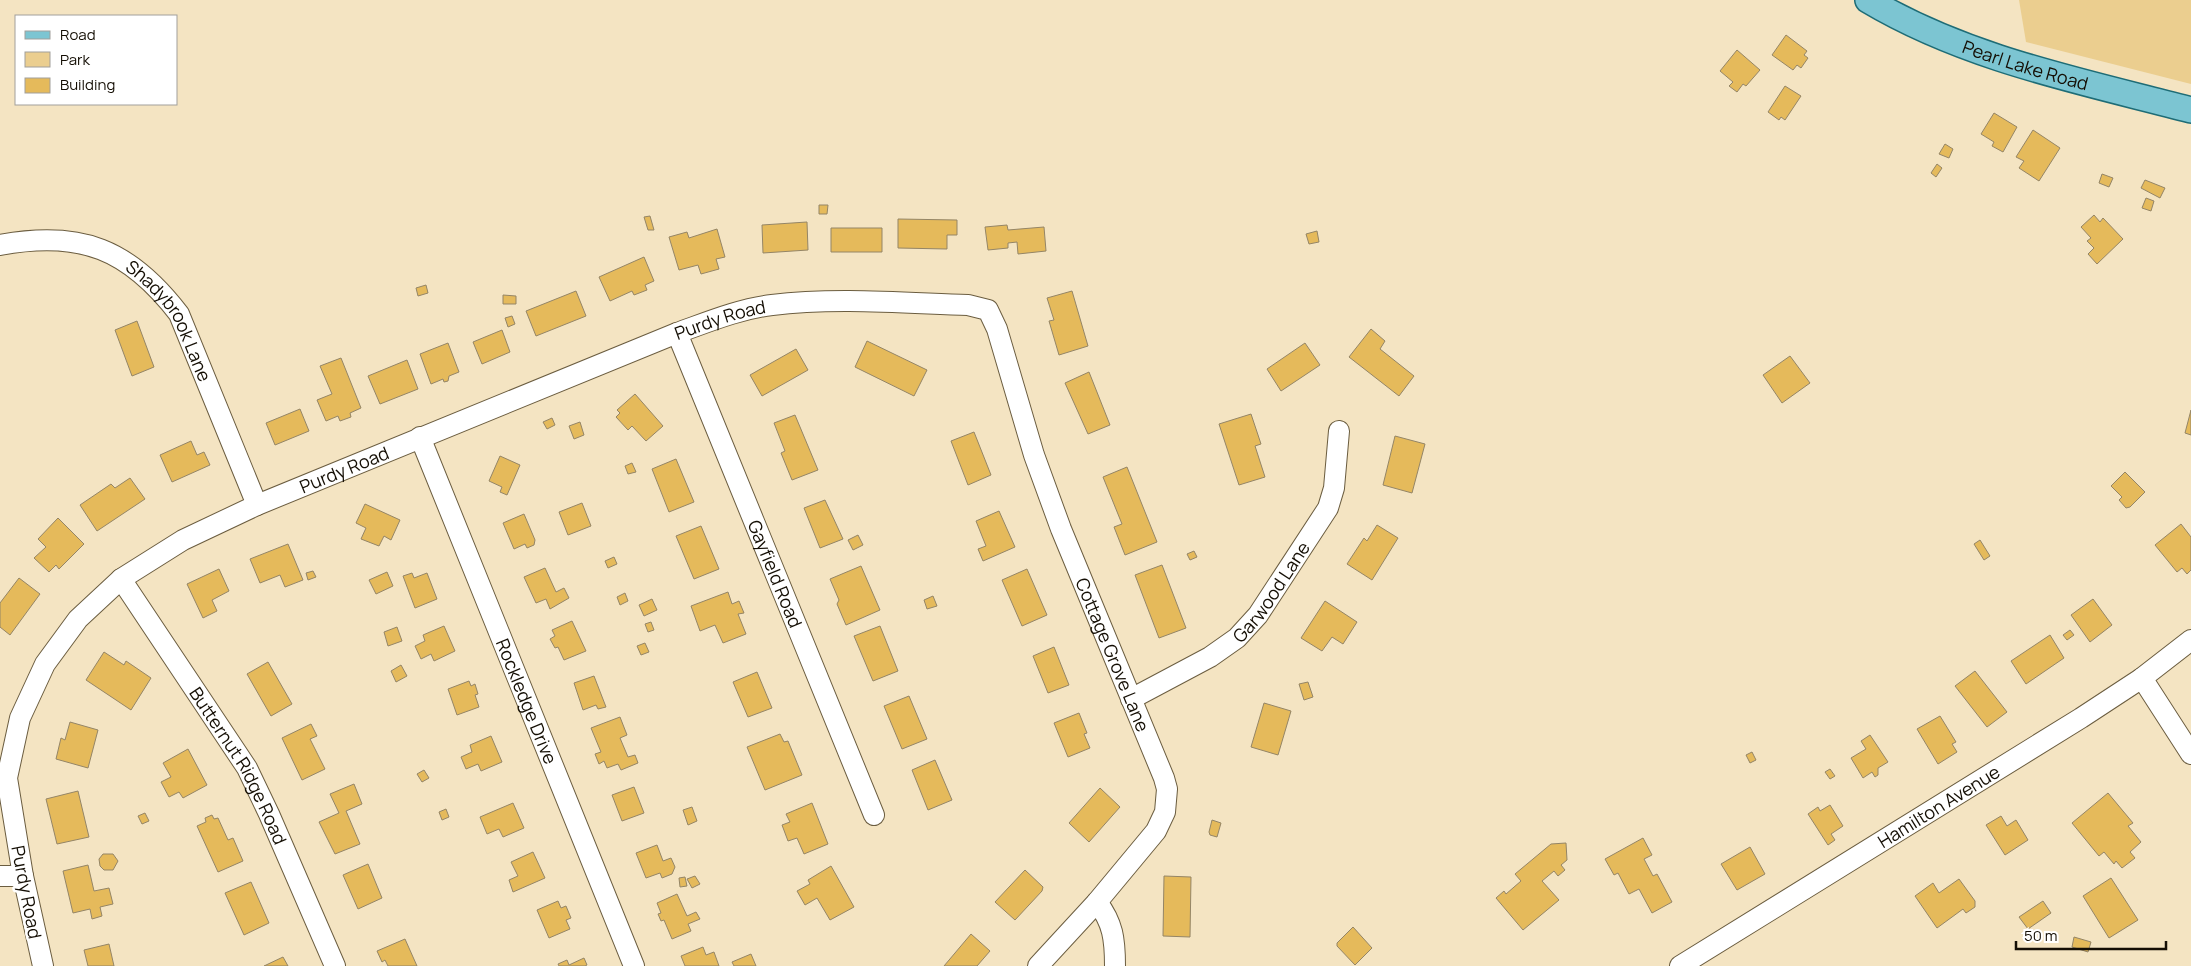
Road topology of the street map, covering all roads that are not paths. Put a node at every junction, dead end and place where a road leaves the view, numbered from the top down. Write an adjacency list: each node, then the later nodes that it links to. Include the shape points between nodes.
1 (1868, 0): 2 (main road, Pearl Lake Road, via 1917,27 1973,50)
2 (2191, 110)
3 (0, 245): 8 (street, Shadybrook Lane, via 47,239 91,245 132,265 164,295 179,314)
4 (988, 310): 5 (street, Purdy Road, via 968,304 794,303 748,309); 12 (street, Cottage Grove Lane, via 998,328 1034,455 1061,529)
5 (677, 333): 7 (street, Purdy Road); 14 (street, Gayfield Road)
6 (1339, 431): 12 (street, Garwood Lane, via 1334,488 1328,508 1258,615 1237,638 1210,657)
7 (420, 437): 8 (street, Purdy Road); 20 (street, Rockledge Drive)
8 (257, 505): 9 (street, Purdy Road, via 183,540)
9 (121, 579): 16 (street, Purdy Road, via 78,619 45,664 20,718 7,778); 19 (street, Butternut Ridge Road, via 247,768)
10 (2191, 640): 11 (street, Hamilton Avenue)
11 (2142, 678): 13 (street); 23 (street, Hamilton Avenue)
12 (1131, 699): 17 (street, Cottage Grove Lane, via 1164,778 1167,789 1165,812 1156,831)
13 (2191, 754)
14 (874, 815)
15 (0, 876): 16 (street)
16 (23, 876): 18 (street, Purdy Road)
17 (1097, 902): 21 (street, Cottage Grove Lane); 22 (street, via 1112,927)
18 (43, 966)
19 (335, 966)
20 (634, 966)
21 (1038, 966)
22 (1115, 966)
23 (1680, 966)

